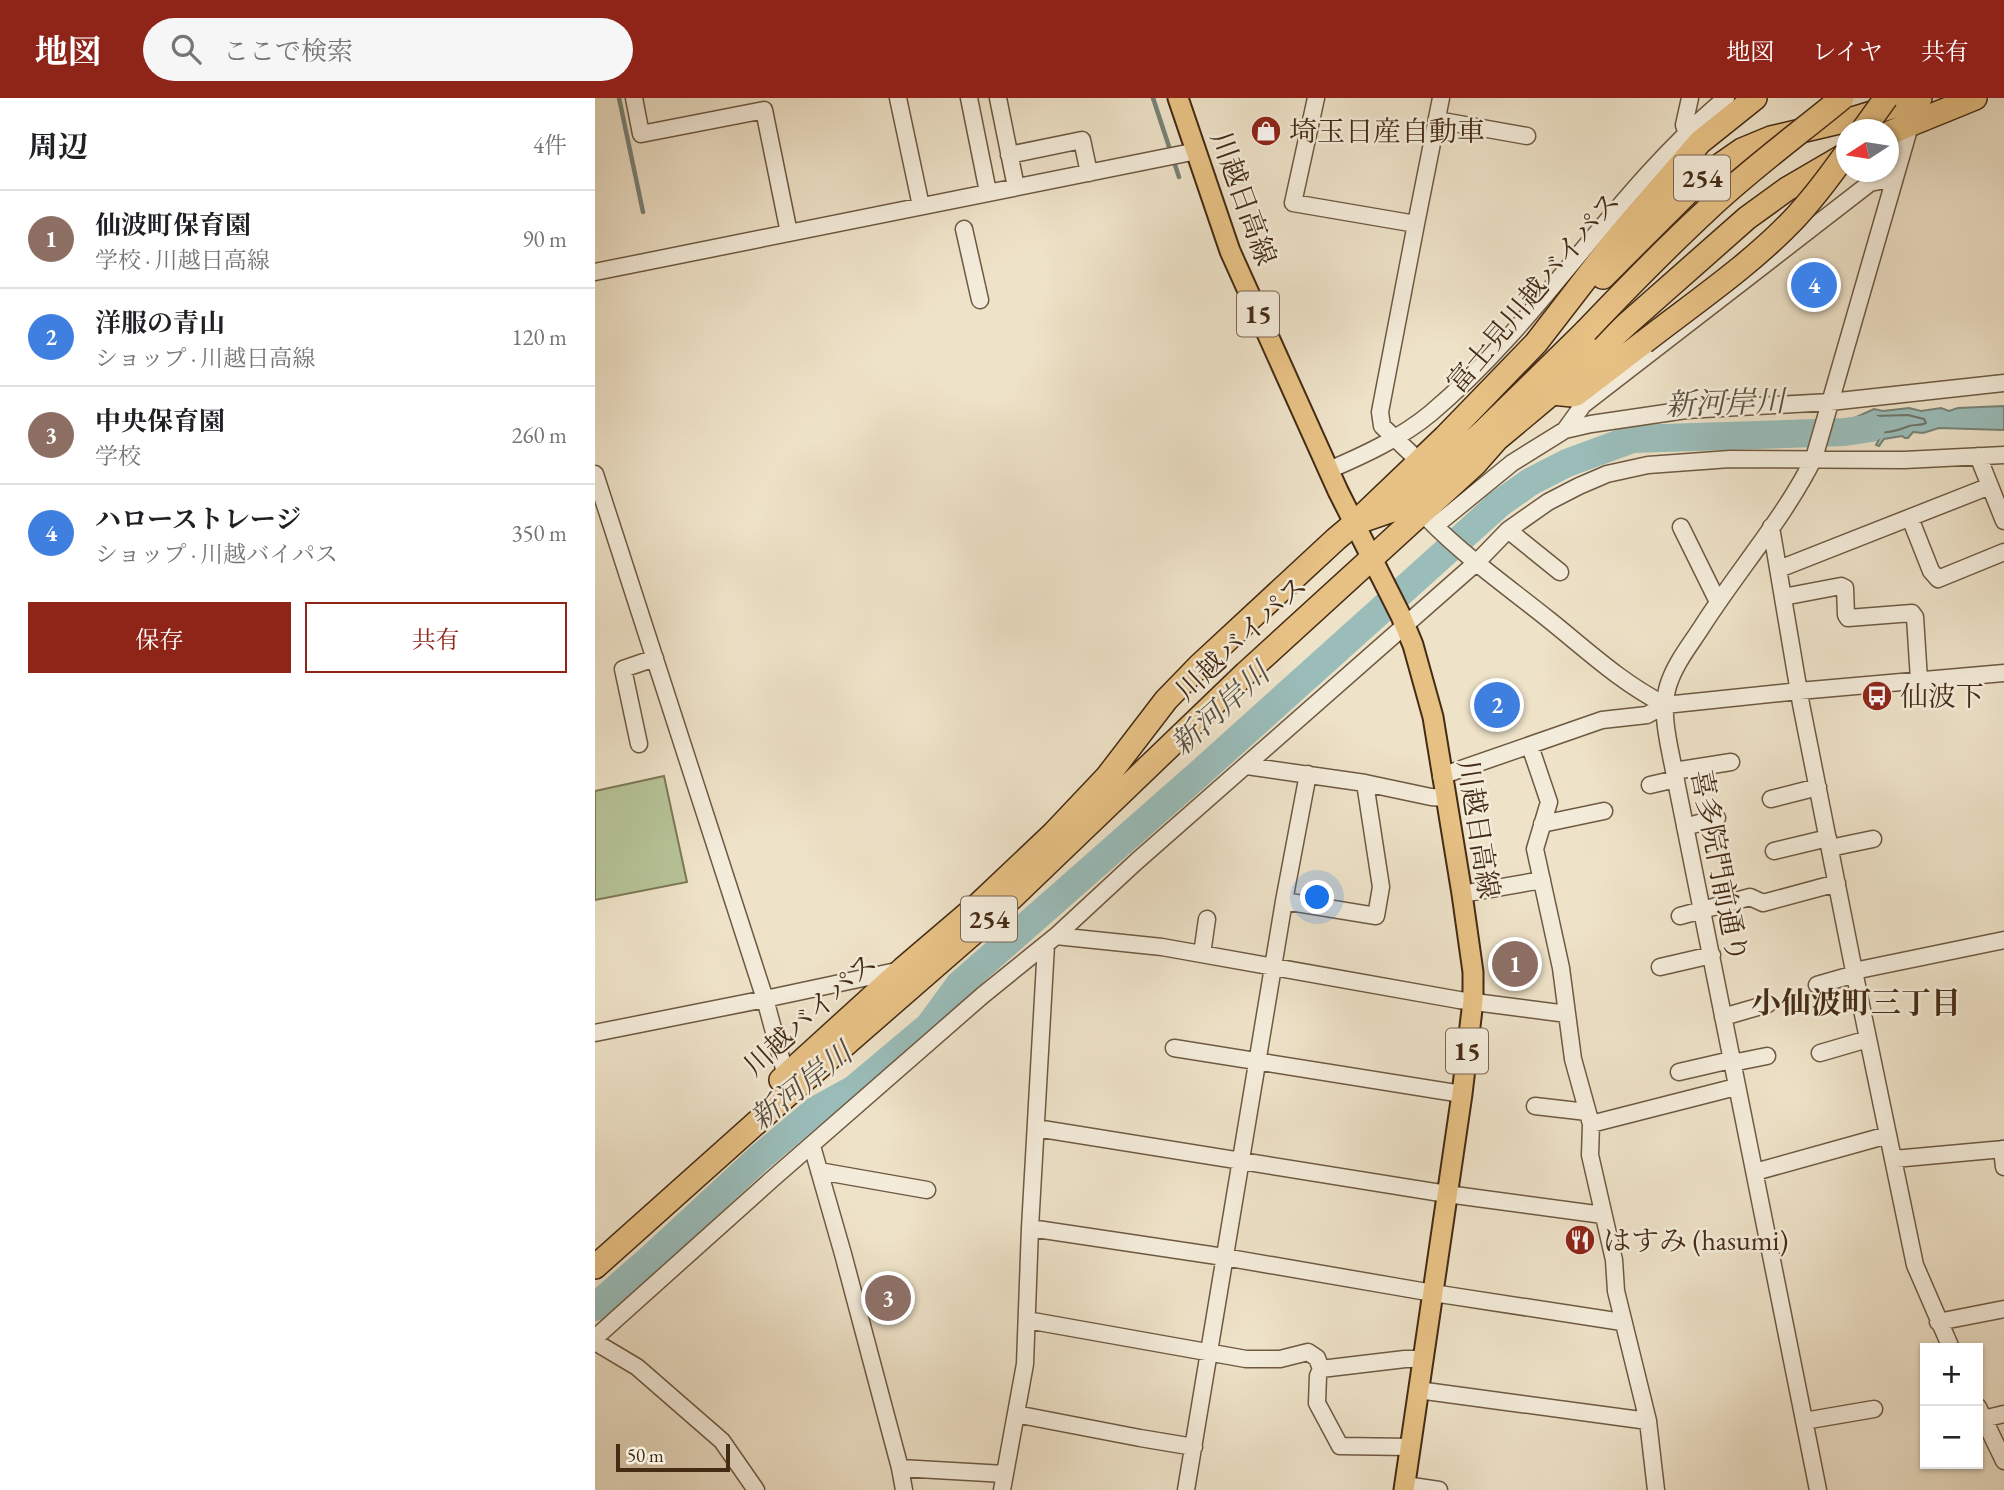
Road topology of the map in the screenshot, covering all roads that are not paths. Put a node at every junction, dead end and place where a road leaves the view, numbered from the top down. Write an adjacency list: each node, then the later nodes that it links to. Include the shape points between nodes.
1 (633, 98): 34 (street, via 641,134 764,110)
2 (898, 98): 31 (street)
3 (969, 98): 30 (street)
4 (997, 98): 22 (street)
5 (1178, 98): 21 (main road, 川越日高線 / 15)
6 (1316, 98): 32 (street, via 1293,203)
7 (1441, 98): 16 (street)
8 (1690, 98): 19 (street, via 1684,125)
9 (1726, 98): 19 (street)
10 (1755, 98): 38 (highway, 富士見川越バイパス / 254, via 1678,165)
11 (1842, 98): 37 (highway, 254, bridge, via 1707,209)
12 (1886, 98): 15 (highway, bridge)
13 (1919, 98): 17 (street); 38 (highway, 254, via 1742,150 1703,177)
14 (1975, 98): 17 (highway)
15 (1871, 119)
16 (1437, 120): 20 (street); 32 (street)
17 (1911, 122): 18 (highway); 24 (street)
18 (1899, 128)
19 (1687, 134): 43 (street, via 1472,374)
20 (1527, 136)
21 (1197, 152): 26 (street); 49 (main road, 川越日高線 / 15, via 1230,251)
22 (1009, 155): 26 (street, via 1082,140); 29 (street)
23 (1836, 159): 40 (highway, 川越バイパス / 254, via 1747,218)
24 (1899, 164)
25 (1836, 167): 40 (highway, 254, bridge, via 1795,219 1769,243 1576,394)
26 (1089, 173): 29 (street)
27 (1875, 182): 42 (street, via 1583,405)
28 (1894, 182): 41 (street)
29 (1016, 187): 30 (street)
30 (988, 192): 31 (street)
31 (921, 206): 34 (street)
32 (1416, 224): 43 (street, via 1380,412 1383,426)
33 (964, 229): 36 (street)
34 (789, 233): 35 (street)
35 (595, 272)
36 (980, 300)
37 (1586, 331): 44 (highway, 254); 54 (highway, via 1416,493 1390,511)
38 (1536, 343): 48 (highway, 富士見川越バイパス / 254)
39 (2004, 383): 41 (street)
40 (1552, 394): 44 (highway, 川越バイパス / 254)
41 (1829, 405): 42 (street, via 1686,410); 45 (street)
42 (1565, 430): 55 (street)
43 (1395, 438): 48 (street); 49 (street)
44 (1497, 439): 55 (highway, 川越バイパス / 254)
45 (1815, 455): 47 (street, via 1904,460); 57 (street); 58 (street, via 1649,465 1617,472 1548,502)
46 (2004, 455): 47 (street)
47 (1978, 456): 51 (street)
48 (1419, 461): 54 (highway, 富士見川越バイパス / 254)
49 (1329, 470): 54 (main road, 川越日高線 / 15)
50 (595, 474): 67 (street)
51 (1990, 486): 52 (street); 53 (street)
52 (1910, 518): 59 (street, via 1938,579); 62 (street)
53 (2004, 521)
54 (1355, 523): 55 (street); 60 (main road, 川越日高線 / 15); 104 (highway, 川越バイパス / 254, via 1199,666 1054,833)
55 (1432, 523): 60 (highway, 川越バイパス / 254); 61 (street)
56 (1681, 527): 65 (street)
57 (1771, 527): 62 (street); 65 (street)
58 (1508, 530): 61 (street); 63 (street)
59 (2004, 552)
60 (1371, 557): 66 (main road, 川越日高線 / 15); 140 (highway, 川越バイパス / 254, via 995,914)
61 (1472, 558): 66 (street); 71 (street, via 1617,676)
62 (1779, 569): 64 (street)
63 (1560, 572)
64 (1783, 597): 69 (street, via 1841,586 1848,618 1912,613); 70 (street)
65 (1718, 602): 71 (street, via 1679,662)
66 (1403, 621): 75 (street); 78 (main road, 川越日高線 / 15, via 1433,717)
67 (655, 659): 72 (street, via 623,669); 107 (street)
68 (2004, 673): 69 (street)
69 (1919, 680): 70 (street)
70 (1799, 691): 71 (street); 81 (street)
71 (1665, 705): 73 (street, via 1647,715 1601,720); 77 (street, 喜多院門前通り)
72 (639, 744)
73 (1530, 746): 78 (street); 86 (street, via 1549,802)
74 (1731, 762): 77 (street)
75 (1247, 766): 76 (street); 99 (street)
76 (1308, 774): 79 (street); 94 (street)
77 (1675, 775): 80 (street); 87 (street, 喜多院門前通り)
78 (1441, 776): 82 (main road, 川越日高線 / 15)
79 (1365, 783): 82 (street); 94 (street, via 1381,887 1376,916)
80 (1650, 785)
81 (1818, 787): 83 (street); 89 (street)
82 (1445, 798): 93 (main road, 川越日高線 / 15)
83 (1771, 799)
84 (1604, 811): 86 (street)
85 (1717, 818): 87 (street)
86 (1542, 824): 91 (street, via 1535,849)
87 (1685, 827): 95 (street, 喜多院門前通り)
88 (1873, 839): 89 (street)
89 (1829, 843): 90 (street); 92 (street)
90 (1774, 852)
91 (1542, 880): 93 (street); 110 (street)
92 (1837, 883): 95 (street, via 1763,903 1751,897); 105 (street)
93 (1462, 894): 108 (main road, 川越日高線 / 15)
94 (1284, 901): 102 (street)
95 (1704, 910): 96 (street); 101 (street, 喜多院門前通り)
96 (1680, 916)
97 (1207, 919): 100 (street)
98 (2004, 940): 105 (street)
99 (1051, 941): 100 (street); 125 (street); 127 (street)
100 (1202, 954): 102 (street)
101 (1712, 955): 103 (street); 111 (street, 喜多院門前通り)
102 (1274, 967): 108 (street); 117 (street)
103 (1660, 967)
104 (903, 969): 107 (street); 120 (highway, 川越バイパス / 254)
105 (1854, 973): 106 (street); 113 (street)
106 (1817, 985)
107 (765, 999): 112 (street); 120 (street)
108 (1473, 1001): 110 (street); 122 (main road, 川越日高線 / 15)
109 (1768, 1004): 111 (street)
110 (1567, 1014): 124 (street)
111 (1723, 1017): 118 (street, 喜多院門前通り)
112 (595, 1033)
113 (1868, 1039): 115 (street); 126 (street)
114 (1174, 1048): 117 (street)
115 (1820, 1053)
116 (1767, 1056): 118 (street)
117 (1258, 1060): 122 (street); 130 (street)
118 (1731, 1062): 119 (street); 121 (street, 喜多院門前通り)
119 (1679, 1072)
120 (786, 1076): 138 (highway, 川越バイパス / 254)
121 (1736, 1087): 124 (street); 133 (street, 喜多院門前通り)
122 (1462, 1094): 135 (main road, 川越日高線 / 15)
123 (1535, 1107): 124 (street)
124 (1589, 1118): 136 (street, via 1590,1155)
125 (1036, 1128): 130 (street); 137 (street)
126 (1888, 1135): 129 (street); 133 (street)
127 (812, 1146): 132 (street); 146 (street)
128 (2003, 1149): 129 (street); 131 (street)
129 (1894, 1159): 145 (street, via 1915,1265)
130 (1241, 1160): 135 (street); 139 (street)
131 (2004, 1167)
132 (819, 1171): 134 (street); 162 (street)
133 (1755, 1172): 158 (street, 喜多院門前通り)
134 (927, 1190)
135 (1447, 1194): 136 (street); 141 (main road, 川越日高線 / 15)
136 (1603, 1216): 144 (street)
137 (1030, 1228): 139 (street); 143 (street)
138 (595, 1247)
139 (1224, 1257): 141 (street); 148 (street)
140 (595, 1267)
141 (1433, 1293): 144 (street); 149 (main road, 川越日高線 / 15)
142 (2004, 1309): 145 (street)
143 (1027, 1320): 148 (street); 154 (street)
144 (1622, 1322): 157 (street)
145 (1938, 1322): 147 (street)
146 (595, 1340): 165 (street, via 637,1367 722,1441)
147 (1948, 1343)
148 (1207, 1353): 150 (street, via 1280,1359 1308,1352 1317,1358); 159 (street)
149 (1422, 1359): 150 (street); 151 (main road, 川越日高線 / 15)
150 (1321, 1369): 160 (street, via 1317,1404 1340,1446)
151 (1418, 1390): 157 (street); 160 (main road, 川越日高線 / 15)
152 (1874, 1409): 158 (street)
153 (1983, 1413): 155 (street)
154 (1016, 1414): 159 (street); 163 (street)
155 (2004, 1414)
156 (1983, 1419): 161 (street)
157 (1648, 1421): 169 (street)
158 (1804, 1421): 170 (street, 喜多院門前通り)
159 (1194, 1447): 167 (street)
160 (1410, 1447): 164 (main road, 川越日高線 / 15)
161 (2004, 1461)
162 (900, 1468): 163 (street); 166 (street)
163 (1004, 1482)
164 (1404, 1487): 168 (street)
165 (756, 1490)
166 (904, 1490)
167 (1186, 1490)
168 (1439, 1490)
169 (1656, 1490)
170 (1818, 1490)

